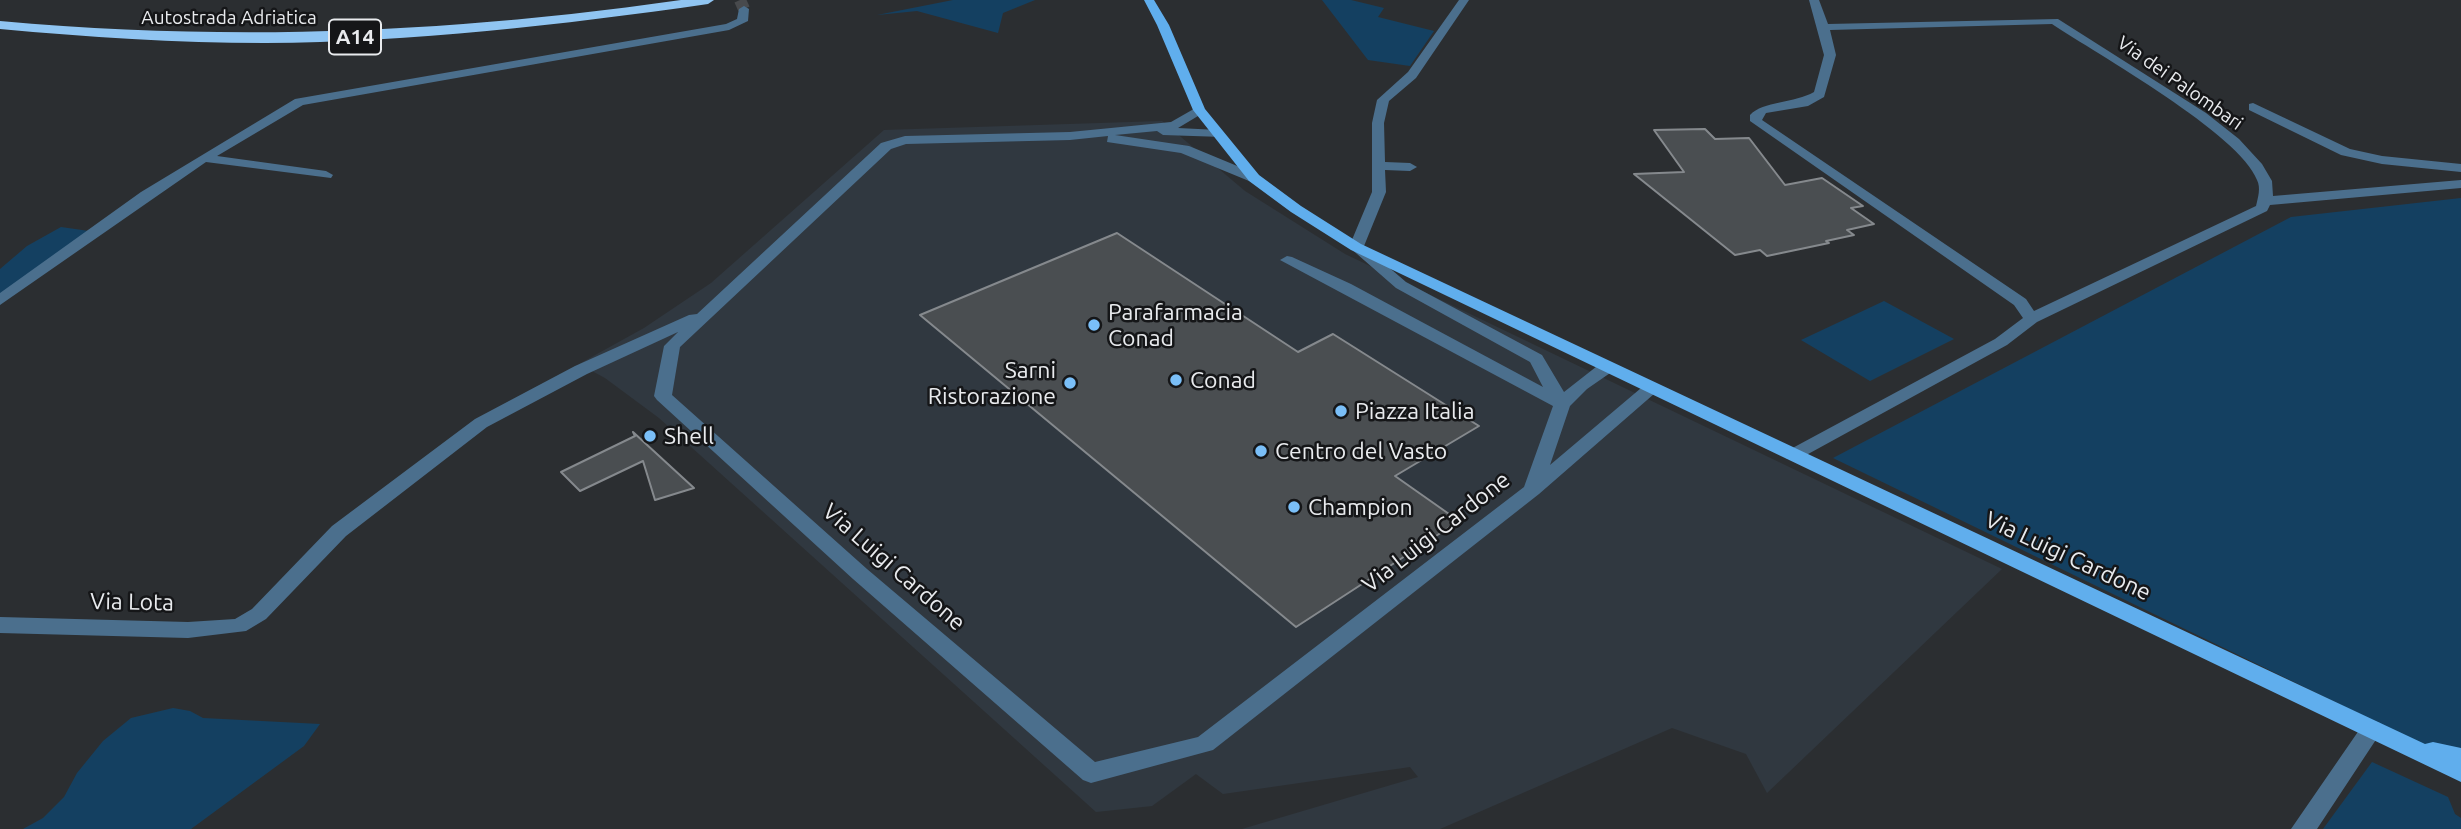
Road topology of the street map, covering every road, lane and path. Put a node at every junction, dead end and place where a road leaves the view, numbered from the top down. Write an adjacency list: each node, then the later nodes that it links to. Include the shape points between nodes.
1 (644, 0): 7 (highway, Autostrada Adriatica / A14, via 468,20 315,28 176,28)
2 (708, 0): 8 (highway, Autostrada Adriatica / A14, via 484,28 341,37 180,39)
3 (1149, 0): 11 (main road, Via Luigi Cardone)
4 (1464, 0): 15 (street, via 1412,75 1383,100)
5 (1814, 0): 9 (street)
6 (744, 9): 14 (street, via 742,21 729,27 299,102)
7 (0, 13)
8 (0, 25)
9 (1824, 27): 21 (street, Via dei Palombari, via 2054,21 2203,116 2234,142 2264,181); 26 (street, via 1830,55 1819,94 1804,103 1762,110 1756,121 2020,302)
10 (2253, 107): 17 (street, via 2346,152)
11 (1199, 110): 12 (main road, Via Luigi Cardone); 13 (street, Via Luigi Cardone, via 1174,125)
12 (1218, 134): 13 (street, Via Luigi Cardone, via 1188,140); 19 (main road, Via Luigi Cardone)
13 (1123, 136): 19 (street, Via Luigi Cardone, via 1184,149); 25 (street, Via Luigi Cardone, via 931,138 886,146)
14 (206, 158): 18 (street); 24 (street, via 89,233)
15 (1378, 166): 16 (street); 22 (street, via 1379,192)
16 (1410, 167)
17 (2461, 168)
18 (326, 175)
19 (1254, 178): 22 (main road, Via Luigi Cardone)
20 (2461, 184): 21 (street)
21 (2264, 201): 26 (street, via 2262,208)
22 (1356, 247): 27 (main road, Via Luigi Cardone); 29 (street, Via Luigi Cardone, via 1401,285 1536,359)
23 (1287, 260): 29 (street, via 1346,286)
24 (0, 300)
25 (707, 312): 31 (street, Via Luigi Cardone, via 672,346 663,396 1091,773 1205,744); 32 (street, Via Lota, via 481,423 339,531 259,614 239,626)
26 (2031, 318): 30 (street, via 2001,342)
27 (1607, 366): 28 (main road, Via Luigi Cardone); 29 (street, Via Luigi Cardone)
28 (1653, 387): 30 (main road, Via Luigi Cardone); 31 (street, Via Luigi Cardone)
29 (1562, 404): 31 (street, Via Luigi Cardone)
30 (1793, 456): 33 (main road, Via Luigi Cardone)
31 (1532, 490)
32 (0, 625)
33 (2372, 729): 34 (main road, Via Luigi Cardone); 37 (street)
34 (2402, 743): 35 (main road); 36 (main road, Via Luigi Cardone)
35 (2461, 757)
36 (2461, 772)
37 (2303, 829)

